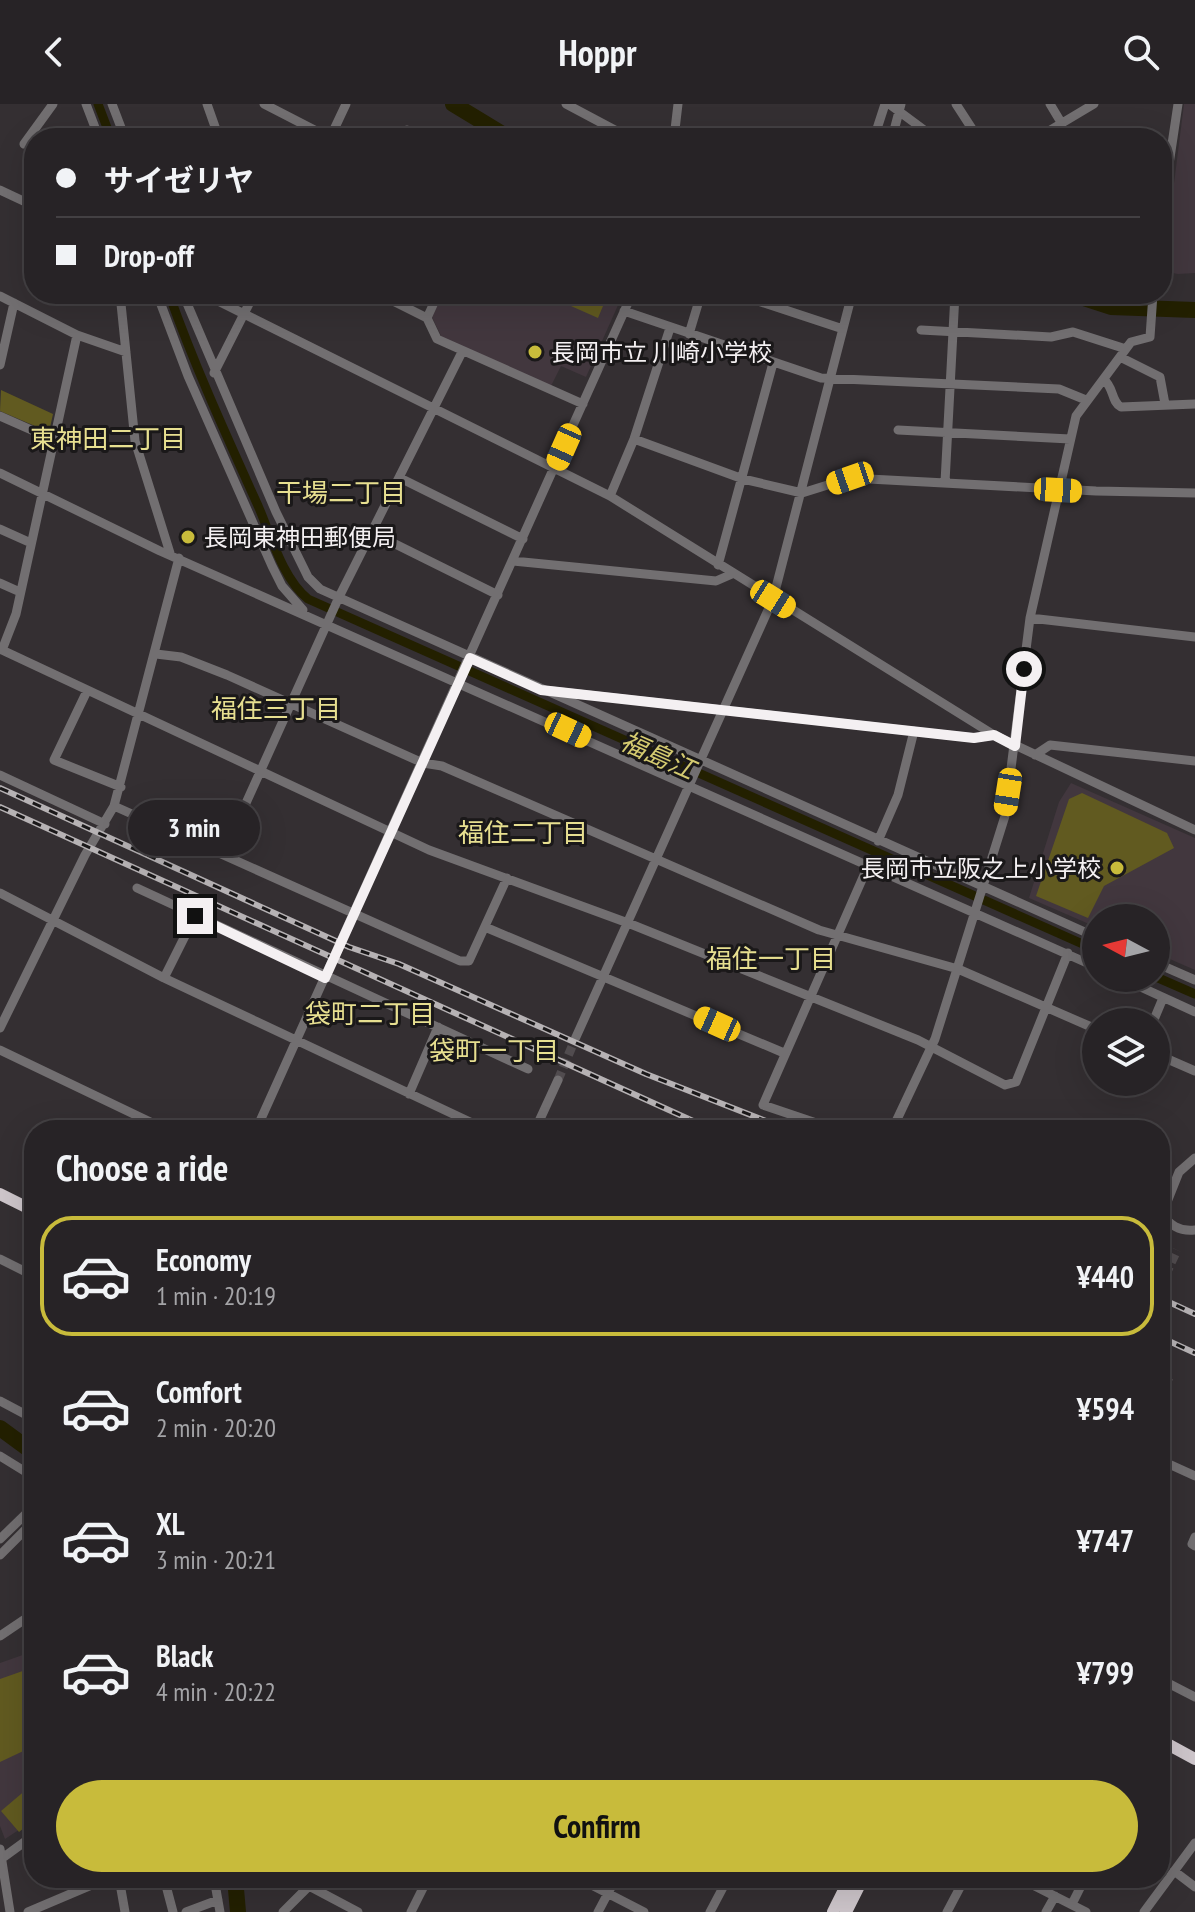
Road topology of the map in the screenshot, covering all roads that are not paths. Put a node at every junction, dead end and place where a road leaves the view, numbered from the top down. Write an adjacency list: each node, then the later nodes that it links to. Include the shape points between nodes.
1 (53, 104): 17 (street)
2 (86, 104): 16 (street)
3 (112, 104): 18 (street)
4 (264, 104): 20 (street)
5 (346, 104): 21 (street)
6 (566, 104): 22 (street)
7 (678, 104): 23 (street)
8 (887, 104): 14 (street); 24 (street)
9 (956, 104): 27 (street)
10 (1050, 104): 15 (street)
11 (1094, 104): 15 (street)
12 (1178, 104): 29 (street)
13 (210, 105): 19 (street)
14 (900, 108): 25 (street); 26 (street)
15 (1062, 124): 28 (street)
16 (94, 126)
17 (36, 128)
18 (121, 128)
19 (216, 128)
20 (311, 128)
21 (335, 128)
22 (611, 128)
23 (675, 128)
24 (878, 128)
25 (895, 128)
26 (923, 128)
27 (972, 128)
28 (1055, 128)
29 (1172, 144)
30 (0, 190): 31 (street)
31 (24, 201)
32 (0, 296): 33 (street)
33 (14, 303): 55 (street); 60 (street)
34 (121, 304): 56 (street)
35 (161, 304): 100 (street, via 272,566 293,600)
36 (187, 304): 61 (street)
37 (224, 304): 48 (street)
38 (248, 304): 48 (street)
39 (399, 304): 49 (street)
40 (433, 304): 49 (street)
41 (627, 304): 47 (street)
42 (698, 304): 54 (street)
43 (767, 304): 51 (street)
44 (849, 304): 51 (street)
45 (954, 304): 53 (street)
46 (1152, 304): 58 (street, via 1150,337 1136,338)
47 (624, 311): 50 (street); 66 (street)
48 (243, 314): 61 (street); 69 (street)
49 (427, 318): 57 (street, via 437,339)
50 (670, 328): 54 (street); 73 (street)
51 (843, 329): 62 (street)
52 (921, 330): 53 (street)
53 (953, 332): 58 (street, via 1051,337 1073,332); 64 (street)
54 (689, 334): 59 (street)
55 (77, 335): 56 (street); 75 (street)
56 (126, 352): 90 (street, via 141,468)
57 (462, 352): 66 (street); 69 (street)
58 (1123, 353): 63 (street); 67 (street, via 1160,377)
59 (773, 363): 62 (street); 79 (street)
60 (0, 364)
61 (214, 373): 98 (street, via 308,577)
62 (831, 377): 64 (street); 83 (street)
63 (1104, 380): 65 (street); 67 (street, via 1112,386 1117,406)
64 (951, 383): 65 (street, via 1059,389); 72 (street)
65 (1086, 400): 74 (street)
66 (583, 404): 76 (street)
67 (1165, 404): 68 (street)
68 (1195, 404)
69 (435, 409): 76 (street); 78 (street)
70 (0, 416): 75 (street)
71 (898, 430): 72 (street)
72 (948, 433): 74 (street); 80 (street)
73 (634, 439): 79 (street); 85 (street)
74 (1070, 439): 81 (street)
75 (54, 440): 82 (street)
76 (554, 469): 85 (street); 88 (street)
77 (0, 473): 82 (street)
78 (400, 478): 87 (street); 88 (street)
79 (743, 479): 83 (street); 92 (street)
80 (945, 482): 81 (street); 83 (street, via 850,478)
81 (1058, 490): 84 (street); 99 (street)
82 (43, 493): 89 (street); 90 (street)
83 (802, 493): 97 (street)
84 (1195, 493)
85 (610, 496): 92 (street)
86 (0, 529): 89 (street)
87 (371, 532): 96 (street); 98 (street)
88 (523, 539): 91 (street)
89 (31, 543): 95 (street)
90 (174, 556): 100 (street); 104 (street)
91 (513, 561): 93 (street, via 716,581); 96 (street)
92 (718, 565): 93 (street)
93 (732, 574): 97 (street)
94 (0, 583): 95 (street)
95 (20, 592): 103 (street)
96 (498, 595): 105 (street)
97 (773, 599): 110 (street); 113 (street)
98 (338, 600): 101 (street); 105 (street)
99 (1030, 618): 102 (street); 114 (street)
100 (315, 619): 101 (street)
101 (328, 621): 106 (street); 109 (street)
102 (1195, 637)
103 (1, 649): 108 (street)
104 (156, 654): 109 (street, via 181,657); 111 (street)
105 (468, 661): 106 (street); 107 (street)
106 (460, 681): 117 (street); 121 (street)
107 (541, 690): 110 (street); 118 (street)
108 (87, 691): 111 (street); 122 (street, via 54,760)
109 (290, 703): 117 (street); 119 (street)
110 (722, 711): 112 (street); 118 (street)
111 (140, 715): 119 (street); 122 (street)
112 (914, 731): 113 (street); 127 (street, via 898,795)
113 (994, 735): 114 (street)
114 (1015, 746): 115 (street); 133 (street, via 1005,816)
115 (1035, 755): 116 (street, via 1050,745); 126 (street)
116 (1195, 761)
117 (423, 763): 125 (street); 129 (street, via 442,766)
118 (699, 764): 121 (street); 127 (street)
119 (260, 771): 125 (street); 128 (street)
120 (0, 775): 124 (street)
121 (690, 785): 129 (street); 130 (street)
122 (121, 787): 123 (street)
123 (114, 806): 124 (street); 128 (street)
124 (105, 824): 138 (street)
125 (391, 830): 131 (street); 136 (street)
126 (1195, 830)
127 (878, 841): 133 (street)
128 (223, 854): 136 (street)
129 (657, 859): 139 (street); 142 (street)
130 (868, 866): 135 (street); 142 (street)
131 (507, 878): 139 (street); 140 (street)
132 (137, 888): 137 (street)
133 (982, 891): 135 (street); 141 (street)
134 (0, 893): 138 (street)
135 (975, 910): 143 (street); 145 (street)
136 (355, 912): 140 (street, via 460,961 469,961); 149 (street)
137 (195, 916): 148 (street); 149 (street)
138 (54, 923): 148 (street); 159 (street)
139 (628, 923): 147 (street); 152 (street)
140 (485, 927): 147 (street)
141 (1082, 931)
142 (838, 935): 145 (street); 152 (street)
143 (1068, 953): 144 (street); 154 (street)
144 (1082, 960)
145 (958, 969): 154 (street); 162 (street)
146 (1170, 969): 150 (street)
147 (604, 976): 160 (street); 164 (street)
148 (164, 978): 161 (street)
149 (325, 978): 158 (street); 161 (street)
150 (1195, 980)
151 (1150, 992): 153 (street)
152 (811, 998): 162 (street); 164 (street)
153 (1163, 998): 155 (street); 156 (street)
154 (1047, 1008): 157 (street); 162 (street, via 1011,1085)
155 (1159, 1008)
156 (1195, 1012)
157 (1082, 1023)
158 (438, 1027): 166 (street); 169 (street)
159 (0, 1028)
160 (576, 1037)
161 (297, 1040): 169 (street); 171 (street)
162 (930, 1047): 175 (street)
163 (0, 1050): 170 (street)
164 (784, 1053): 174 (street, via 763,1105)
165 (1170, 1060): 167 (street)
166 (528, 1069)
167 (1195, 1071)
168 (558, 1080): 173 (street)
169 (409, 1094): 172 (street)
170 (146, 1120)
171 (261, 1120)
172 (465, 1120)
173 (540, 1120)
174 (807, 1120)
175 (897, 1120)
176 (1195, 1158): 178 (street, via 1179,1172)
177 (0, 1194): 179 (highway)
178 (1170, 1194)
179 (24, 1206)
180 (1170, 1223): 181 (street)
181 (1195, 1230)
182 (0, 1259): 183 (street)
183 (24, 1271)
184 (0, 1401): 185 (street)
185 (24, 1414)
186 (0, 1456): 188 (street)
187 (1170, 1465): 189 (street)
188 (24, 1471)
189 (1195, 1476)
190 (24, 1516): 193 (street)
191 (24, 1531): 195 (street)
192 (1195, 1537): 194 (street)
193 (0, 1539)
194 (1195, 1546)
195 (0, 1555)
196 (24, 1620): 197 (street)
197 (0, 1636)
198 (1170, 1684): 199 (street)
199 (1195, 1697)
200 (1170, 1745): 201 (highway)
201 (1195, 1759)
202 (24, 1841): 204 (street)
203 (1195, 1843): 205 (street)
204 (1, 1855): 229 (street)
205 (1174, 1871): 206 (street); 207 (street)
206 (1170, 1876)
207 (1195, 1887)
208 (86, 1888): 227 (street)
209 (121, 1888): 232 (street)
210 (167, 1888): 233 (street)
211 (216, 1888): 226 (street)
212 (301, 1888): 236 (street)
213 (316, 1888): 237 (street)
214 (423, 1888): 238 (street)
215 (597, 1888): 224 (street)
216 (610, 1888): 224 (street)
217 (723, 1888): 241 (street)
218 (845, 1888): 242 (highway)
219 (858, 1888): 243 (highway)
220 (960, 1888): 244 (street)
221 (1039, 1888): 225 (street)
222 (1080, 1888): 228 (street)
223 (1162, 1888): 247 (street)
224 (607, 1893): 239 (street); 240 (street)
225 (1055, 1896): 228 (street); 245 (street)
226 (218, 1900): 234 (street); 235 (street)
227 (58, 1901): 230 (street); 231 (street)
228 (1072, 1904): 246 (street)
229 (10, 1912)
230 (28, 1912)
231 (61, 1912)
232 (125, 1912)
233 (173, 1912)
234 (186, 1912)
235 (220, 1912)
236 (283, 1912)
237 (358, 1912)
238 (411, 1912)
239 (598, 1912)
240 (644, 1912)
241 (710, 1912)
242 (833, 1912)
243 (846, 1912)
244 (947, 1912)
245 (1046, 1912)
246 (1086, 1912)
247 (1144, 1912)

